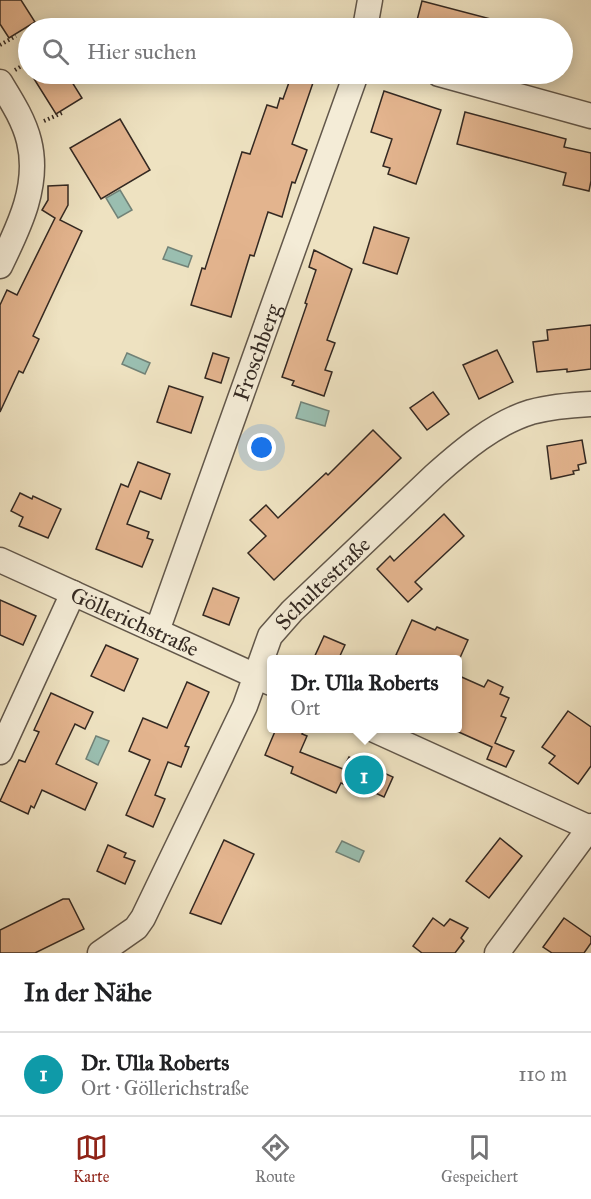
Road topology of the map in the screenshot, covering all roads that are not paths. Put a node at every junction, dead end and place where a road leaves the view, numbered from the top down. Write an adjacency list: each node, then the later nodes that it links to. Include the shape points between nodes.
1 (370, 0): 2 (street)
2 (367, 18)
3 (8, 76): 7 (street, via 33,161 25,206)
4 (352, 84): 11 (street, Froschberg)
5 (475, 84): 6 (street)
6 (591, 116)
7 (0, 266)
8 (591, 404): 12 (street, Schultestraße, via 531,412 496,428 459,454 270,636)
9 (0, 560): 10 (street, Göllerichstraße)
10 (73, 593): 11 (street, Göllerichstraße); 14 (street)
11 (157, 631): 12 (street, Göllerichstraße)
12 (263, 680): 16 (street, Schultestraße, via 245,706 143,918 136,928)
13 (379, 733): 15 (street)
14 (0, 752)
15 (590, 827): 17 (street)
16 (100, 953)
17 (497, 953)

